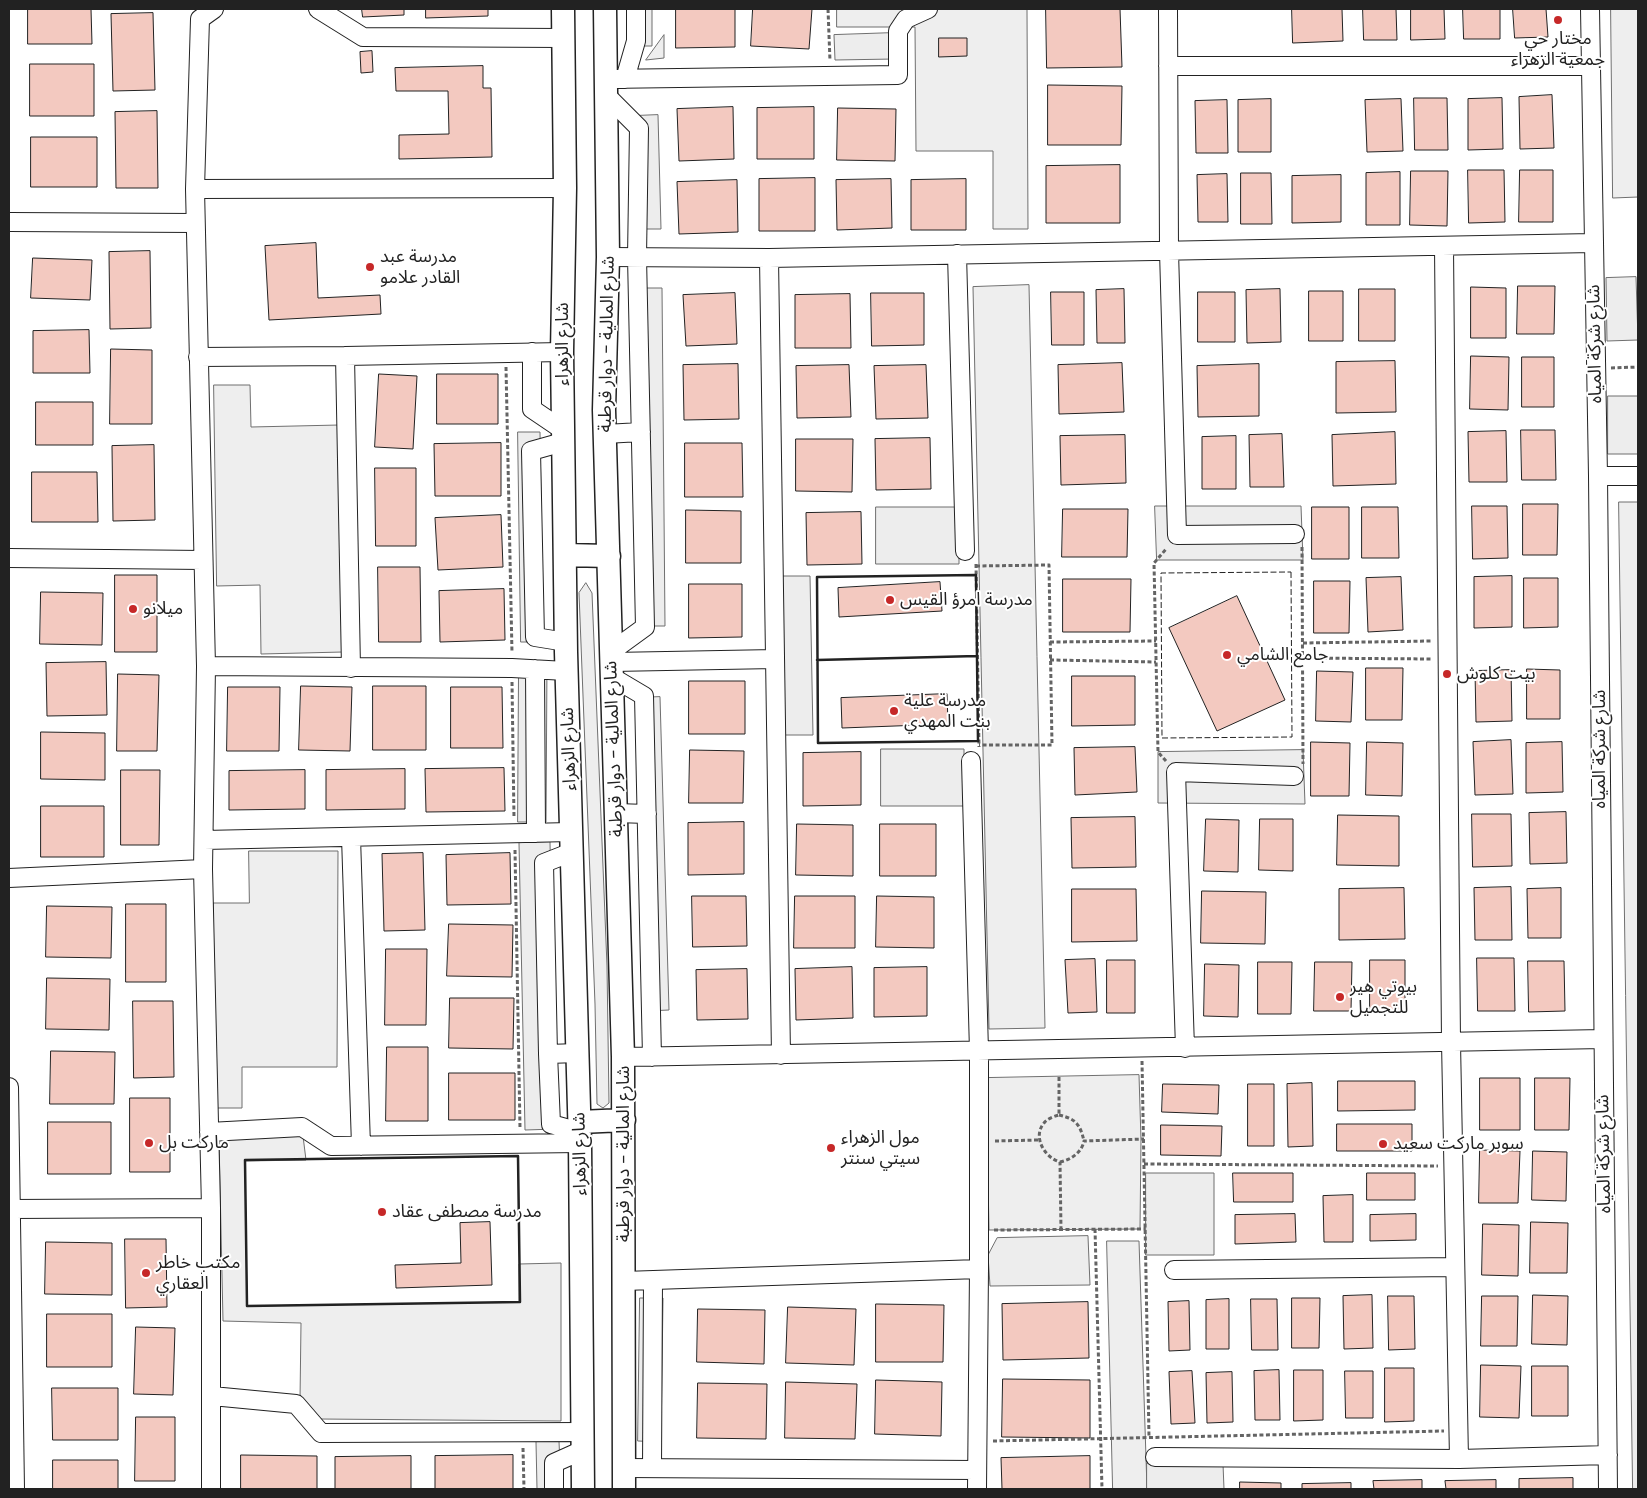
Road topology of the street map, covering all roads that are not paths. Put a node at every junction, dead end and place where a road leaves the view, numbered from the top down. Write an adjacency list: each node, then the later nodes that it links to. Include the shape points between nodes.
1 (214, 9): 13 (street, via 200,19)
2 (318, 9): 9 (street, via 363,36)
3 (563, 9): 9 (main road, شارع الزهراء)
4 (605, 9): 12 (main road, شارع المالية - دوار قرطبة)
5 (636, 9): 12 (street, via 636,41)
6 (928, 9): 12 (street, via 906,19 898,31 898,75)
7 (1168, 9): 10 (street)
8 (1590, 9): 11 (street, شارع شركة المياه)
9 (563, 38): 14 (main road, شارع الزهراء)
10 (1168, 66): 11 (street); 19 (street)
11 (1591, 66): 17 (street, شارع شركة المياه)
12 (613, 84): 21 (main road, شارع المالية - دوار قرطبة); 22 (street, via 639,128)
13 (194, 188): 14 (street); 16 (street)
14 (565, 188): 25 (main road, شارع الزهراء)
15 (9, 222): 16 (street)
16 (195, 223): 27 (street)
17 (1593, 244): 18 (street); 31 (street, شارع شركة المياه)
18 (1444, 246): 19 (street); 57 (street)
19 (1169, 251): 20 (street); 33 (street, via 1177,536)
20 (957, 254): 23 (street); 34 (street)
21 (608, 257): 22 (street); 29 (main road, شارع المالية - دوار قرطبة)
22 (637, 257): 23 (street); 28 (street)
23 (769, 258): 40 (street)
24 (532, 352): 25 (street); 26 (street); 30 (street, via 532,409)
25 (562, 352): 30 (main road, شارع الزهراء)
26 (345, 356): 27 (street); 43 (street)
27 (198, 357): 38 (street)
28 (641, 432): 29 (street); 41 (street, via 645,627)
29 (605, 434): 36 (main road, شارع المالية - دوار قرطبة)
30 (563, 436): 35 (main road, شارع الزهراء); 39 (street, via 532,451 535,637)
31 (1598, 476): 32 (street); 56 (street, شارع شركة المياه)
32 (1638, 476)
33 (1295, 534)
34 (965, 551)
35 (565, 555): 36 (main road); 39 (main road, شارع الزهراء)
36 (609, 556): 41 (main road, شارع المالية - دوار قرطبة)
37 (9, 558): 38 (street)
38 (203, 560): 42 (street)
39 (566, 642): 45 (main road, شارع الزهراء)
40 (775, 659): 41 (street); 62 (street)
41 (612, 663): 48 (main road, شارع المالية - دوار قرطبة); 49 (street, via 644,696)
42 (206, 666): 43 (street); 52 (street)
43 (351, 668): 44 (street)
44 (535, 669): 45 (street); 50 (street)
45 (566, 671): 53 (main road, شارع الزهراء)
46 (972, 762): 59 (street)
47 (1294, 776): 58 (street, via 1176,772)
48 (616, 813): 49 (street); 63 (main road, شارع المالية - دوار قرطبة)
49 (647, 814): 64 (street)
50 (536, 833): 51 (street); 53 (street)
51 (351, 837): 52 (street); 69 (street)
52 (204, 840): 54 (street)
53 (572, 842): 60 (street, via 544,863); 61 (main road, شارع الزهراء)
54 (203, 869): 55 (street); 67 (street)
55 (9, 878)
56 (1603, 1039): 57 (street); 79 (street, شارع شركة المياه)
57 (1451, 1042): 58 (street); 72 (street)
58 (1185, 1048): 59 (street)
59 (979, 1052): 62 (street); 73 (street)
60 (548, 1054): 61 (street); 68 (street, via 551,1124)
61 (578, 1054): 68 (main road, شارع الزهراء)
62 (781, 1055): 64 (street)
63 (623, 1057): 64 (street); 66 (main road, شارع المالية - دوار قرطبة)
64 (652, 1057)
65 (9, 1087): 71 (street)
66 (624, 1120): 68 (main road); 76 (main road, شارع المالية - دوار قرطبة)
67 (209, 1132): 69 (street, via 302,1127 331,1146); 70 (street)
68 (580, 1132): 69 (street, via 520,1144); 78 (main road, شارع الزهراء)
69 (361, 1146)
70 (211, 1208): 71 (street); 77 (street)
71 (10, 1209): 85 (street)
72 (1455, 1266): 74 (street); 81 (street)
73 (979, 1269): 75 (street); 83 (street)
74 (1174, 1270)
75 (654, 1280): 76 (street); 82 (street)
76 (624, 1281): 84 (main road, شارع المالية - دوار قرطبة)
77 (212, 1396): 78 (street, via 296,1404 321,1433 522,1432); 86 (street)
78 (583, 1441): 87 (street, via 554,1463); 88 (main road, شارع الزهراء)
79 (1608, 1455): 81 (street); 90 (street, شارع شركة المياه)
80 (1155, 1457): 81 (street)
81 (1459, 1459)
82 (652, 1468): 83 (street); 84 (street)
83 (977, 1470): 89 (street)
84 (624, 1479)
85 (15, 1489)
86 (211, 1489)
87 (554, 1489)
88 (583, 1489)
89 (977, 1489)
90 (1608, 1489)

